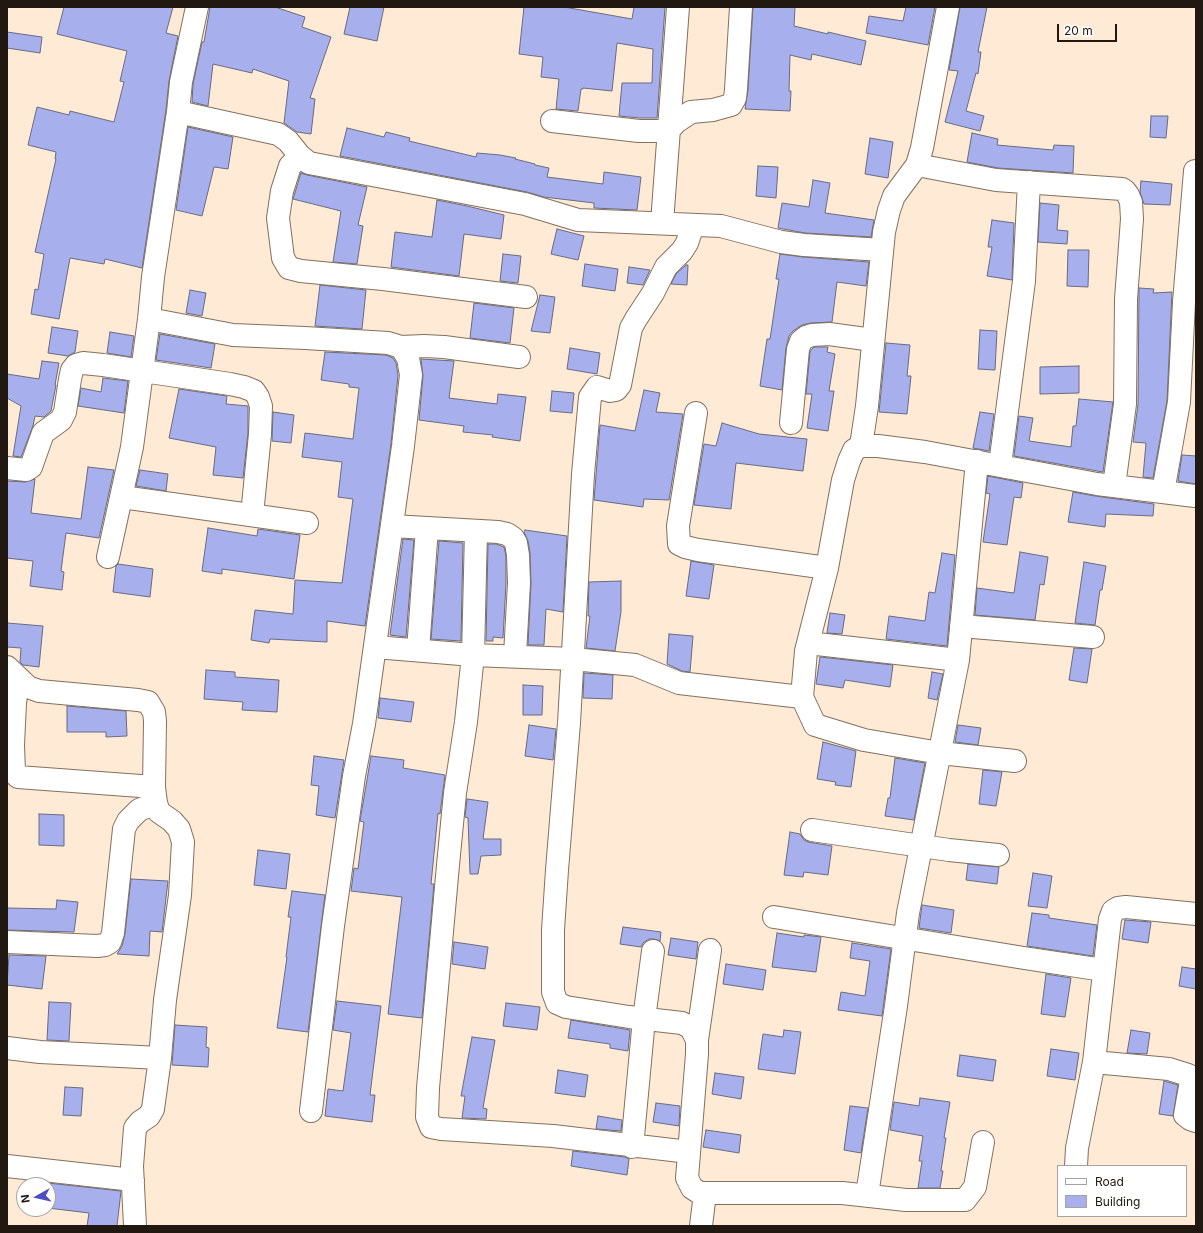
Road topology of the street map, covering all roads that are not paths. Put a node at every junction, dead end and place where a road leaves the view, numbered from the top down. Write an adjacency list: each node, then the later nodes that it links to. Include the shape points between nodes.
1 (197, 7): 5 (street, via 181,82)
2 (678, 7): 7 (street)
3 (741, 7): 7 (street, via 736,89 731,105 691,112)
4 (948, 7): 9 (street)
5 (178, 112): 8 (street, via 278,134 291,144); 16 (street)
6 (552, 121): 7 (street, via 650,132)
7 (669, 130): 12 (street)
8 (300, 156): 12 (street, via 309,164 525,204 578,220); 15 (street, via 290,166 282,191 278,218 283,258 289,268)
9 (917, 165): 11 (street, via 996,180); 14 (street, via 894,196 888,210)
10 (1195, 171): 28 (street, via 1179,402)
11 (1029, 182): 25 (street, via 1024,281); 27 (street, via 1122,189 1131,202 1126,299 1125,404)
12 (662, 223): 13 (street)
13 (693, 225): 14 (street, via 721,226 781,242); 45 (street, via 687,243 666,267 631,328 620,385 616,390 610,391 597,387 590,396)
14 (882, 250): 17 (street)
15 (526, 297)
16 (149, 319): 18 (street, via 233,335 388,343); 20 (street)
17 (873, 340): 22 (street, via 828,334 812,335 801,341 798,349); 23 (street)
18 (401, 347): 19 (street, via 444,347); 33 (street, via 408,358 411,375)
19 (519, 357)
20 (142, 372): 26 (street, via 76,364 72,370 65,412 61,420 43,433 31,467 26,470); 30 (street); 31 (street, via 237,385 254,391 261,406)
21 (696, 413): 37 (street, via 678,526 679,544 698,550)
22 (791, 423)
23 (861, 446): 24 (street, via 925,452); 37 (street, via 854,450 843,480)
24 (977, 461): 25 (street); 38 (street)
25 (1000, 465): 27 (street)
26 (7, 468)
27 (1114, 486): 28 (street)
28 (1163, 492): 29 (street)
29 (1195, 496)
30 (122, 497): 31 (street); 36 (street)
31 (252, 515): 32 (street)
32 (307, 523)
33 (392, 526): 34 (street); 41 (street)
34 (427, 528): 35 (street); 42 (street)
35 (476, 531): 43 (street); 44 (street, via 507,534 516,543 519,583)
36 (108, 557)
37 (827, 568): 40 (street)
38 (961, 626): 39 (street); 46 (street)
39 (1093, 637)
40 (808, 643): 46 (street); 48 (street)
41 (375, 646): 42 (street); 67 (street, via 334,918)
42 (418, 650): 43 (street)
43 (472, 654): 44 (street); 70 (street, via 466,722 448,857 427,1117 431,1127 441,1129 553,1136)
44 (515, 656): 45 (street)
45 (573, 659): 48 (street, via 636,665 678,683); 62 (street, via 557,870 553,992 557,1003 566,1008)
46 (958, 660): 49 (street)
47 (13, 673): 51 (street, via 28,687 39,691 148,702 156,721); 51 (street, via 14,773 18,777)
48 (802, 698): 49 (street, via 815,725 864,740)
49 (940, 753): 50 (street); 53 (street)
50 (1015, 761)
51 (155, 795): 58 (street, via 128,821 124,829 110,942 97,946); 65 (street, via 158,812 180,829 183,842 180,895 165,1000)
52 (812, 830): 53 (street)
53 (922, 845): 54 (street); 57 (street)
54 (998, 855)
55 (1196, 914): 61 (street, via 1131,907 1113,911)
56 (774, 917): 57 (street)
57 (904, 938): 61 (street); 76 (street)
58 (7, 942)
59 (710, 950): 63 (street)
60 (653, 951): 62 (street)
61 (1103, 970): 66 (street)
62 (644, 1019): 63 (street, via 682,1023 690,1028); 70 (street)
63 (697, 1040): 71 (street)
64 (7, 1048): 65 (street)
65 (160, 1058): 74 (street, via 153,1109 135,1128)
66 (1094, 1062): 68 (street, via 1169,1068 1188,1075 1191,1081 1185,1115); 72 (street)
67 (311, 1111)
68 (1196, 1120)
69 (983, 1142): 76 (street, via 975,1187 965,1200 906,1200)
70 (632, 1146): 71 (street)
71 (689, 1152): 75 (street, via 687,1178 692,1188)
72 (1076, 1165)
73 (7, 1166): 74 (street)
74 (132, 1180): 77 (street)
75 (705, 1193): 76 (street); 78 (street)
76 (867, 1195)
77 (135, 1226)
78 (701, 1226)

